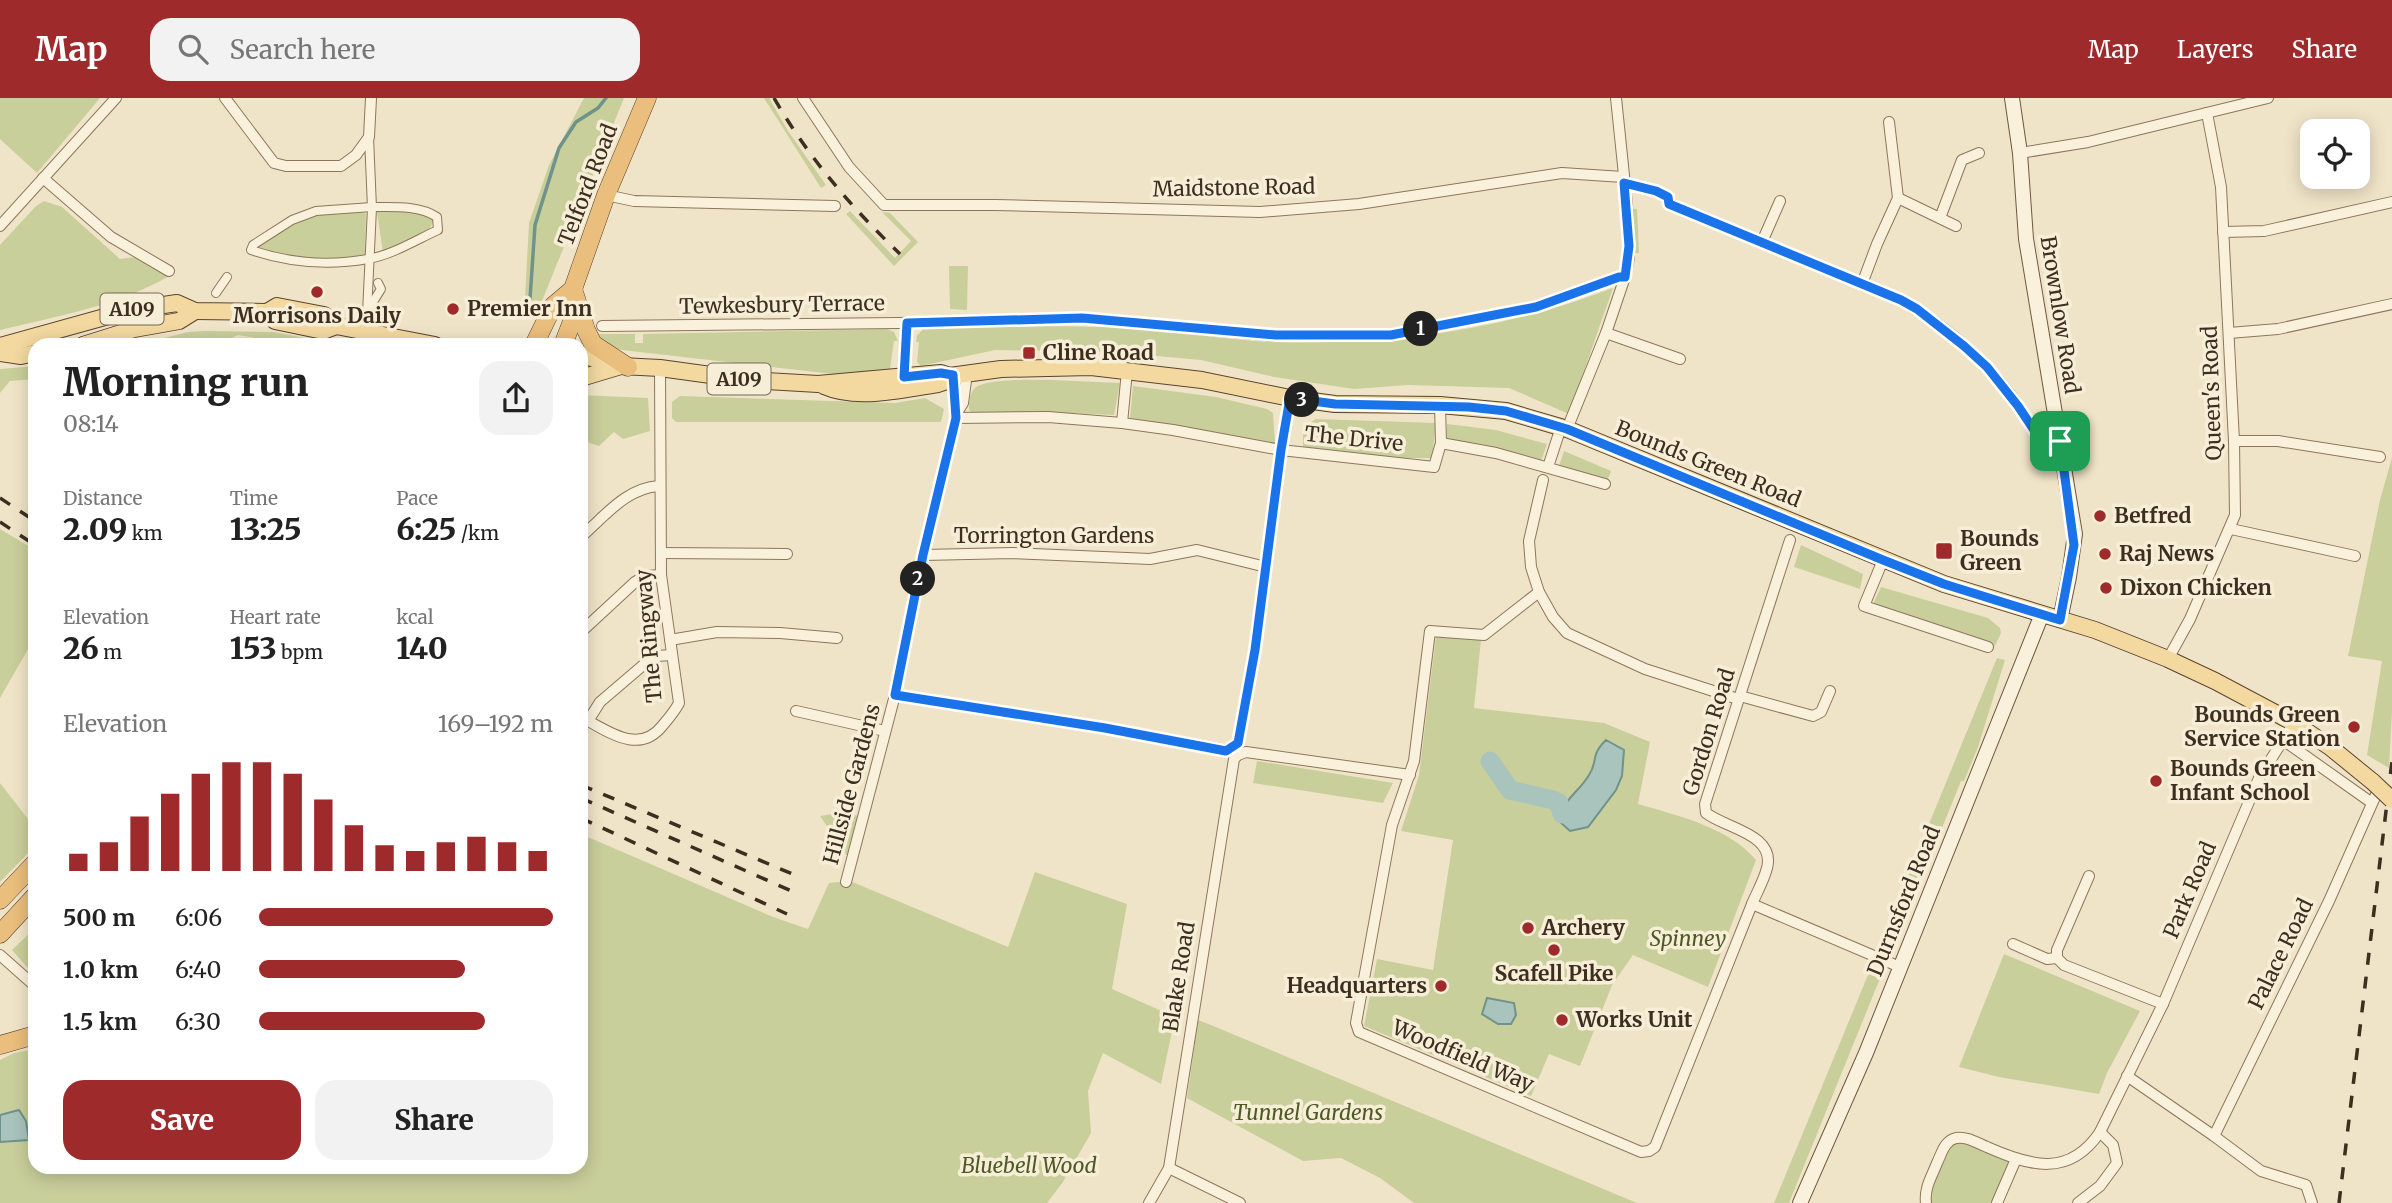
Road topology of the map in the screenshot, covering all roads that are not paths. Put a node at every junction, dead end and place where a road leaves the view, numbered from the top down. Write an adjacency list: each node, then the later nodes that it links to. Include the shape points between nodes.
1 (116, 98): 14 (street)
2 (225, 98): 11 (street, via 274,163 341,166)
3 (371, 98): 11 (street)
4 (647, 98): 16 (highway, Telford Road)
5 (803, 98): 15 (street, Maidstone Road, via 849,167 884,205 1261,212 1359,204 1562,173)
6 (1616, 98): 15 (street)
7 (2012, 98): 13 (main road, Brownlow Road)
8 (2268, 98): 9 (street)
9 (2207, 113): 13 (street); 25 (street, Queen's Road, via 2221,187)
10 (1889, 122): 17 (street)
11 (369, 137): 21 (street)
12 (1979, 153): 22 (street, via 1962,160)
13 (2020, 153): 66 (main road, Brownlow Road, via 2026,239)
14 (43, 178): 23 (street); 28 (street, via 111,237)
15 (1623, 180): 26 (street, Maidstone Road); 31 (street, via 1629,258)
16 (606, 195): 20 (street, via 634,201); 35 (highway, Telford Road)
17 (1898, 198): 22 (street); 33 (street)
18 (1780, 201): 26 (street)
19 (2392, 202): 25 (street, via 2264,231)
20 (835, 206)
21 (372, 207): 27 (street); 27 (street, via 430,212 437,217 438,230); 27 (street, via 316,211 292,220 251,250 278,260 307,263)
22 (1940, 218): 24 (street)
23 (0, 226)
24 (1956, 226)
25 (2223, 232): 41 (street, Queen's Road)
26 (1762, 242): 33 (street)
27 (369, 259): 29 (street); 32 (street, via 367,313 381,289)
28 (169, 271)
29 (374, 272)
30 (227, 277): 34 (street)
31 (1625, 277): 38 (street, Tewkesbury Terrace, via 1524,310 1391,335 1265,335 1082,318); 42 (street)
32 (378, 283)
33 (1862, 284): 66 (street, via 1901,300 1938,324 1987,367 2038,436)
34 (216, 293)
35 (575, 297): 48 (highway, Telford Road, via 554,306); 49 (highway, Telford Road); 55 (highway, via 593,344)
36 (2392, 304): 41 (street, via 2278,329)
37 (195, 311): 40 (main road, A109, via 177,303); 46 (main road, A109, via 179,321); 47 (main road, A109, via 267,312 278,306 324,316 336,326)
38 (907, 323): 39 (street, Tewkesbury Terrace); 60 (street)
39 (602, 326)
40 (70, 327): 44 (main road, A109); 45 (main road, via 78,336 93,332)
41 (2229, 332): 67 (street, Queen's Road)
42 (1606, 333): 54 (street); 65 (street)
43 (28, 338): 50 (main road, A109)
44 (29, 338)
45 (91, 338)
46 (105, 338)
47 (399, 338)
48 (538, 338)
49 (565, 338)
50 (0, 346)
51 (0, 353): 52 (main road)
52 (28, 355)
53 (588, 357): 55 (main road, Bounds Green Road / A109)
54 (1680, 359)
55 (625, 366): 56 (main road, Bounds Green Road / A109); 59 (main road, Bounds Green Road / A109)
56 (660, 369): 60 (main road, Bounds Green Road / A109, via 818,384 846,392); 74 (street, The Ringway)
57 (1127, 371): 58 (main road, Bounds Green Road / A109, via 1049,367); 61 (main road, Bounds Green Road / A109); 64 (street)
58 (957, 375): 60 (main road, Bounds Green Road / A109, via 938,384); 63 (street, via 963,403)
59 (588, 376)
60 (904, 383)
61 (1290, 398): 62 (main road, Bounds Green Road / A109, via 1335,404); 69 (street, Blake Road)
62 (1440, 405): 65 (main road, Bounds Green Road / A109, via 1506,411); 68 (street)
63 (957, 416): 64 (street, The Drive); 80 (street)
64 (1122, 423): 69 (street, The Drive)
65 (1564, 428): 71 (street); 82 (main road, Bounds Green Road / A109)
66 (2060, 441): 87 (main road, Brownlow Road, via 2074,545)
67 (2234, 441): 70 (street, via 2278,441); 75 (street, Queen's Road, via 2235,515)
68 (1441, 443): 69 (street, The Drive, via 1434,467); 71 (street)
69 (1281, 450): 83 (street, Blake Road)
70 (2380, 457)
71 (1548, 467): 73 (street)
72 (1543, 480): 85 (street, via 1529,541)
73 (1605, 484)
74 (659, 486): 76 (street, via 629,494); 78 (street, The Ringway)
75 (2231, 529): 81 (street); 93 (street, Queen's Road)
76 (588, 531)
77 (1790, 540): 96 (street, Gordon Road)
78 (661, 553): 79 (street); 84 (street, The Ringway)
79 (787, 554)
80 (923, 555): 83 (street, Torrington Gardens, via 1150,559 1197,550); 95 (street)
81 (2355, 555)
82 (1883, 560): 86 (main road, Bounds Green Road / A109); 91 (street, via 1864,606)
83 (1266, 567): 103 (street, Blake Road)
84 (661, 575): 88 (street, via 635,582); 90 (street, The Ringway)
85 (1539, 592): 96 (street, via 1567,633 1645,669); 106 (street, Woodfield Way, via 1484,635 1430,631)
86 (2042, 614): 87 (main road, Bounds Green Road / A109); 119 (main road, Durnsford Road)
87 (2060, 620): 93 (main road, Bounds Green Road / A109)
88 (588, 626)
89 (837, 638): 90 (street, via 718,632)
90 (670, 640): 92 (street, The Ringway)
91 (1988, 647)
92 (671, 655): 98 (street, via 648,661); 99 (street, The Ringway, via 678,703 656,735 628,740)
93 (2168, 659): 100 (main road, Bounds Green Road / A109)
94 (1830, 691): 96 (street, via 1821,712 1813,716)
95 (895, 695): 101 (street, Hillside Gardens); 103 (street)
96 (1739, 698): 114 (street, Gordon Road, via 1705,804 1706,813 1714,819 1764,846 1768,866)
97 (796, 711): 101 (street)
98 (588, 716)
99 (588, 720)
100 (2294, 723): 102 (street, Park Road); 104 (main road, Bounds Green Road / A109)
101 (885, 731): 111 (street, Hillside Gardens)
102 (2283, 740): 105 (street); 121 (street, Park Road, via 2259,778)
103 (1236, 751): 106 (street); 128 (street, Blake Road)
104 (2339, 755): 105 (street); 107 (main road, Bounds Green Road / A109)
105 (2326, 771): 107 (street)
106 (1410, 775): 114 (street, Woodfield Way, via 1392,825 1356,1023 1359,1032 1641,1152 1655,1147)
107 (2375, 792): 108 (main road, Bounds Green Road / A109, bridge); 126 (street, Palace Road, via 2340,876)
108 (2392, 800)
109 (28, 870): 112 (highway)
110 (2089, 876): 118 (street)
111 (846, 882)
112 (0, 900)
113 (28, 904): 115 (highway)
114 (1752, 904): 119 (street)
115 (0, 934)
116 (2013, 944): 118 (street, via 2047,959)
117 (0, 956): 120 (street)
118 (2057, 958): 121 (street, via 2085,975)
119 (1900, 967): 131 (main road, Durnsford Road)
120 (28, 982)
121 (2163, 1004): 124 (street, Park Road)
122 (28, 1036): 123 (highway)
123 (0, 1045)
124 (2126, 1076): 125 (street, Park Road); 126 (street)
125 (2100, 1132): 127 (street, Park Road, via 2090,1147 2074,1158 2033,1165); 134 (street, via 2113,1145 2117,1163 2100,1186)
126 (2214, 1136): 135 (street, via 2261,1171 2306,1185)
127 (2016, 1159): 132 (street, Park Road, via 1956,1138 1945,1144 1925,1192); 133 (street)
128 (1169, 1168): 129 (street, Blake Road); 130 (street)
129 (1149, 1203)
130 (1240, 1203)
131 (1800, 1203)
132 (1926, 1203)
133 (1997, 1203)
134 (2078, 1203)
135 (2312, 1203)

